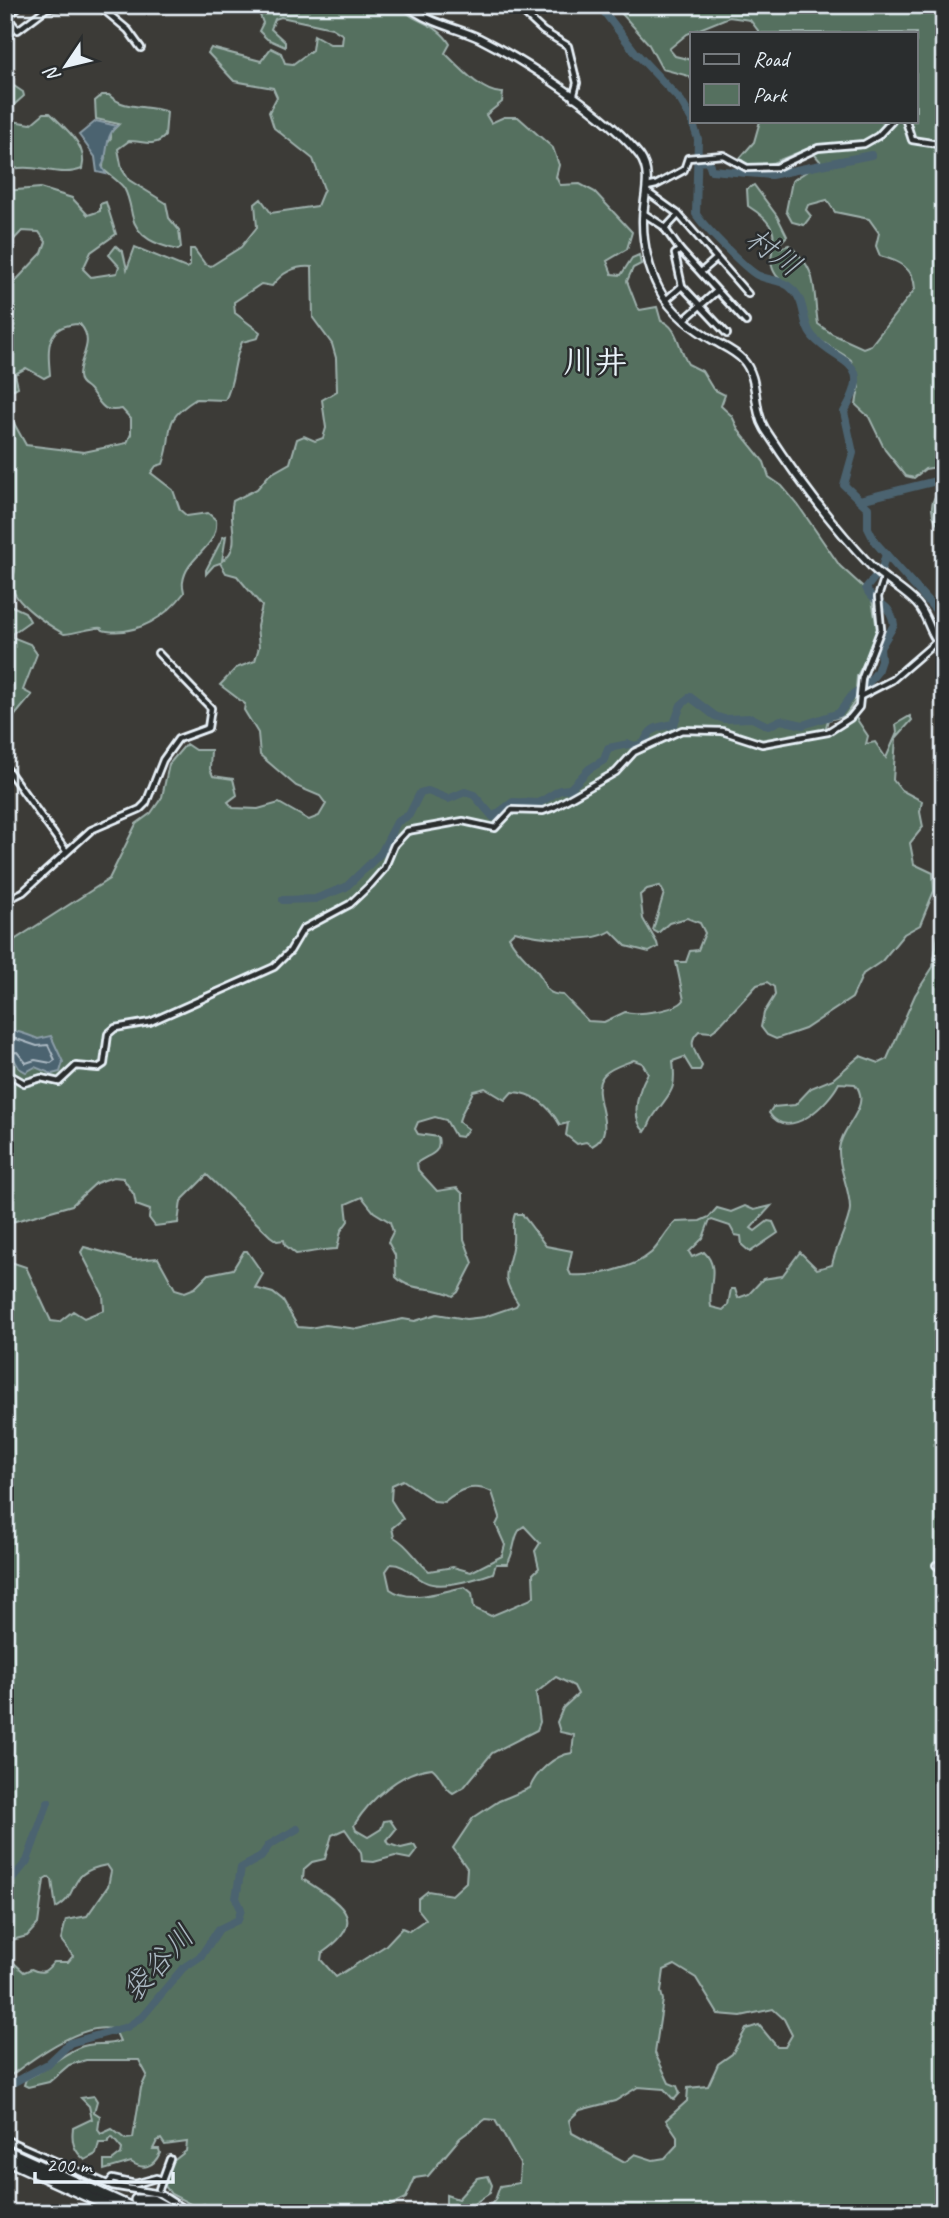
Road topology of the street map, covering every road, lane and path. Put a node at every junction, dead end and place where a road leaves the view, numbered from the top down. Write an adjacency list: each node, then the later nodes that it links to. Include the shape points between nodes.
1 (20, 5): 5 (street, via 7,17 18,30 47,8)
2 (98, 5): 6 (street, via 128,30)
3 (407, 5): 7 (main road, via 422,16 504,51)
4 (515, 5): 7 (street, via 568,46 576,76)
5 (62, 8)
6 (141, 48)
7 (573, 99): 11 (main road, via 631,145 642,159)
8 (891, 122): 11 (street, via 864,144 818,148 777,167 747,168 723,155 688,158 684,170)
9 (906, 122): 10 (street, via 912,141)
10 (944, 145)
11 (646, 189): 12 (main road); 13 (street)
12 (643, 212): 14 (street); 21 (main road, via 645,247)
13 (678, 215): 14 (street); 16 (street)
14 (664, 229): 15 (street)
15 (680, 250): 17 (street); 18 (street, via 675,254)
16 (716, 259): 17 (street); 20 (street)
17 (701, 272): 19 (street)
18 (682, 286): 21 (street); 22 (street)
19 (717, 291): 22 (street); 24 (street)
20 (748, 294)
21 (665, 301): 23 (main road)
22 (701, 305): 23 (street); 25 (street)
23 (684, 320): 26 (main road, via 742,359 753,379 765,428 834,523)
24 (746, 322)
25 (727, 334)
26 (884, 579): 27 (main road, via 915,602); 30 (street, via 878,597 881,629 862,678)
27 (936, 642): 28 (main road); 30 (street, via 892,680)
28 (944, 648)
29 (158, 653): 32 (street, via 211,708 208,727 178,739 163,760 146,803 91,830)
30 (861, 696): 34 (street, via 856,712 823,735 762,744 722,731 682,730 634,752 616,772 548,810 512,810 495,828 463,821 407,831 371,884 350,904 303,929 283,959 267,972 150,1022 115,1028 108,1034 106,1060 98,1068 72,1068 55,1083 41,1078 24,1083)
31 (5, 766): 32 (street)
32 (66, 851): 33 (street, via 23,892)
33 (5, 901)
34 (5, 1072)
35 (936, 1565): 36 (street)
36 (944, 1571)
37 (5, 2139): 42 (street)
38 (5, 2150): 47 (highway)
39 (170, 2159): 41 (street)
40 (5, 2160): 45 (highway); 46 (highway)
41 (162, 2179): 42 (street, via 135,2184 112,2179); 43 (street)
42 (108, 2185): 49 (street, via 154,2192)
43 (159, 2189)
44 (136, 2200): 48 (highway, via 152,2200)
45 (110, 2213)
46 (124, 2213)
47 (143, 2213)
48 (176, 2213)
49 (190, 2213)

